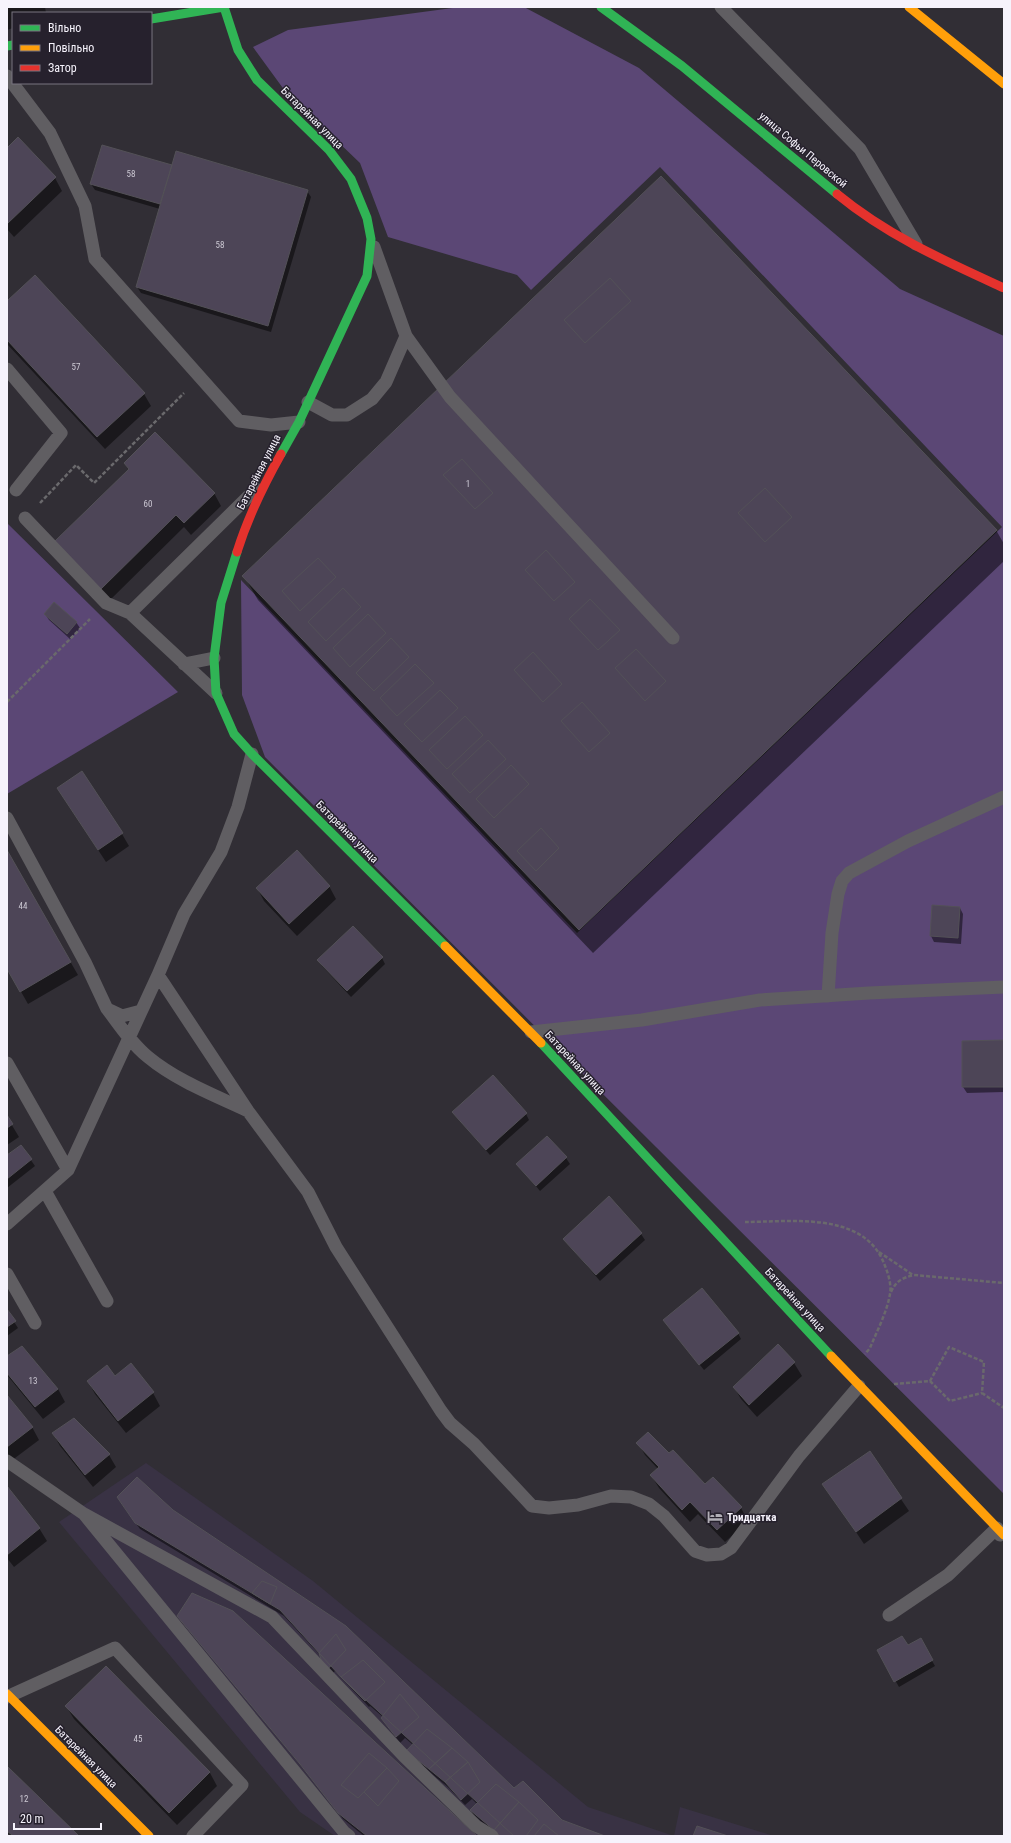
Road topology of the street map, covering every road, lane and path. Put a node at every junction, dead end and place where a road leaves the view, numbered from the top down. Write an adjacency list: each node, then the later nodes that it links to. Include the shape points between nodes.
1 (224, 7): 5 (street); 8 (street, Батарейная улица, via 238,50 257,80 329,150 351,179 367,218)
2 (601, 7): 9 (street, улица Софьи Перовской, via 682,66 856,209)
3 (721, 7): 9 (lane, via 860,149)
4 (909, 7): 7 (street)
5 (152, 18)
6 (13, 84): 15 (lane, via 50,133 86,206 95,259 239,421 271,425)
7 (1004, 84)
8 (371, 239): 11 (lane); 14 (street, Батарейная улица, via 367,276)
9 (918, 248): 10 (street, улица Софьи Перовской)
10 (1004, 288)
11 (406, 336): 14 (lane, via 386,382 372,399 347,415 332,415); 22 (lane, via 450,397)
12 (7, 369): 17 (lane, via 61,433)
13 (178, 399): 18 (path, via 94,483 76,465)
14 (308, 402): 15 (street, Батарейная улица)
15 (299, 422): 16 (street, Батарейная улица)
16 (266, 480): 20 (lane); 23 (street, Батарейная улица, via 247,521 221,603)
17 (16, 490)
18 (35, 508)
19 (25, 518): 20 (lane, via 106,603)
20 (130, 613): 24 (lane)
21 (88, 620): 26 (path)
22 (673, 638)
23 (214, 658): 24 (lane); 25 (street, Батарейная улица)
24 (184, 664): 25 (lane)
25 (216, 693): 27 (street, Батарейная улица, via 234,734)
26 (7, 702)
27 (252, 754): 30 (lane, via 238,807 221,852 184,914); 35 (street, Батарейная улица)
28 (1004, 797): 32 (lane, via 908,841 849,873 842,881 838,894 832,933)
29 (7, 818): 33 (lane, via 85,962)
30 (158, 975): 34 (lane); 38 (lane)
31 (1004, 987): 32 (lane)
32 (828, 996): 35 (lane, via 760,1000 642,1020)
33 (107, 1009): 34 (lane, via 122,1016); 36 (lane)
34 (141, 1011): 36 (lane)
35 (531, 1032): 41 (street, Батарейная улица)
36 (129, 1038): 38 (lane, via 147,1057 163,1068 209,1094); 39 (lane)
37 (7, 1063): 39 (lane)
38 (248, 1111): 52 (lane, via 308,1192 336,1248 441,1411 532,1506 549,1508 578,1505 611,1496 632,1497 649,1504 664,1516 695,1551 707,1555 721,1554 731,1548 799,1456)
39 (68, 1170): 40 (lane)
40 (45, 1191): 42 (lane); 48 (lane)
41 (706, 1222): 43 (path, via 790,1220 832,1224 860,1235); 50 (street, Батарейная улица)
42 (7, 1224)
43 (879, 1251): 45 (path); 47 (path, via 887,1270)
44 (7, 1274): 49 (lane)
45 (914, 1275): 46 (path); 47 (path, via 894,1285)
46 (1004, 1283)
47 (890, 1293): 50 (path, via 870,1348)
48 (108, 1301)
49 (36, 1323)
50 (847, 1373): 52 (street, Батарейная улица)
51 (930, 1381): 53 (path, via 950,1401)
52 (860, 1386): 56 (street, Батарейная улица)
53 (982, 1393)
54 (7, 1461): 55 (lane)
55 (84, 1514): 62 (lane); 63 (lane, via 272,1617 404,1756 476,1826)
56 (1000, 1532): 57 (lane); 58 (lane, via 948,1575)
57 (1004, 1544)
58 (889, 1615)
59 (7, 1696): 60 (street, Батарейная улица); 61 (lane, via 115,1648 242,1784)
60 (149, 1836)
61 (193, 1836)
62 (349, 1836)
63 (492, 1836)

